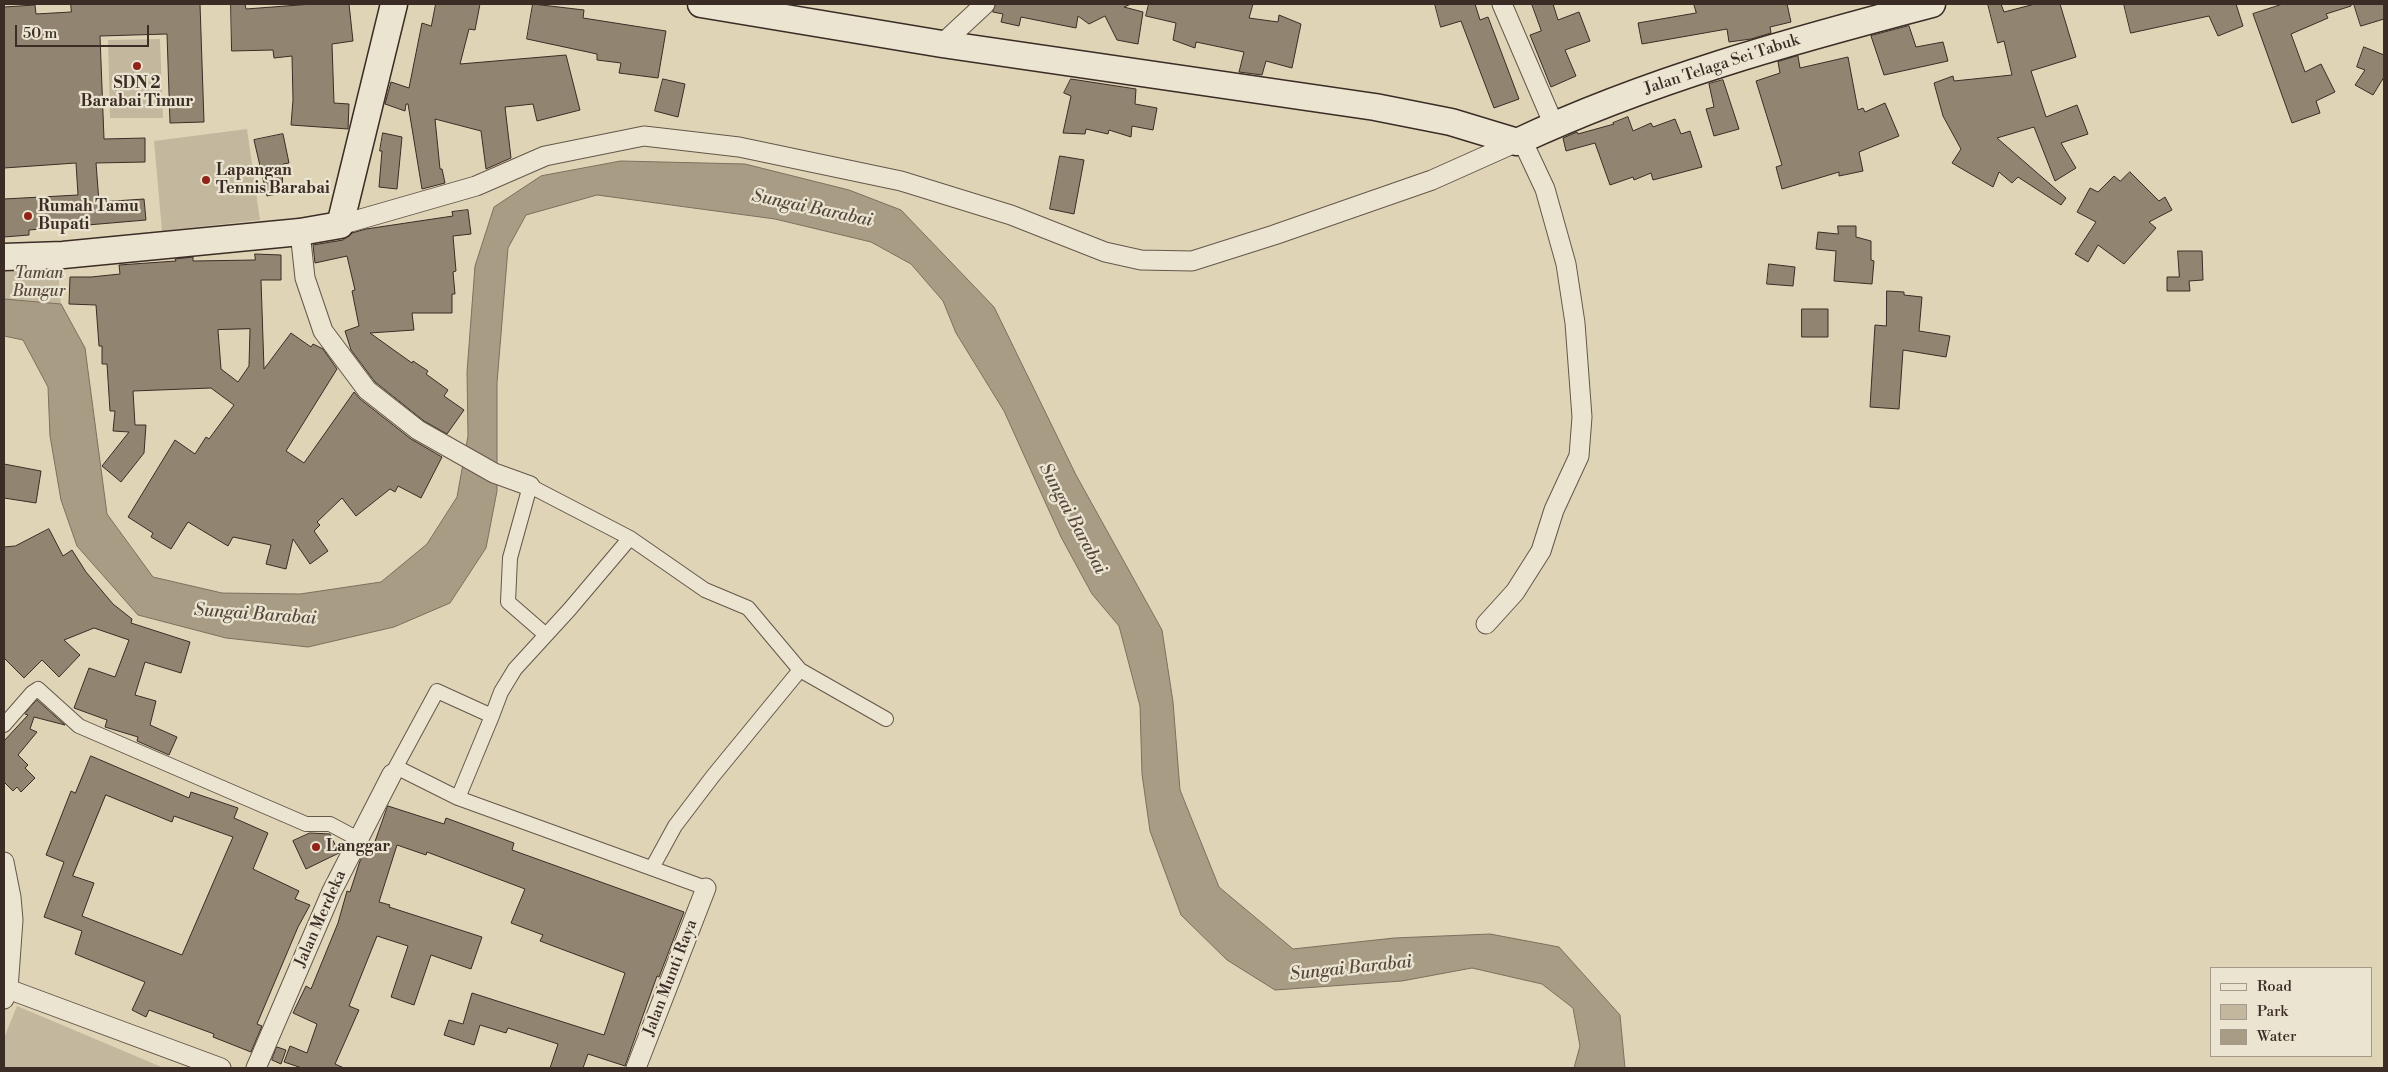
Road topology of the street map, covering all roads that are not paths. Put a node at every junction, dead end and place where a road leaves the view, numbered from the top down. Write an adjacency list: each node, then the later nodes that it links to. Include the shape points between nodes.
1 (394, 4): 9 (main road)
2 (701, 4): 6 (main road)
3 (985, 4): 6 (street)
4 (1502, 4): 7 (street)
5 (1932, 4): 7 (main road, Jalan Telaga Sei Tabuk, via 1796,41 1607,102)
6 (942, 44): 8 (main road, via 1375,106)
7 (1554, 125): 8 (main road, Jalan Telaga Sei Tabuk)
8 (1520, 141): 9 (street, via 1432,180 1192,261 1141,260 1105,252 1011,215 901,181 739,147 644,136 545,156 476,186); 14 (street, via 1545,189 1566,264 1575,323 1582,417 1579,456 1540,550 1515,592)
9 (340, 225): 10 (main road)
10 (300, 232): 11 (main road, via 62,255); 12 (street, via 305,278 323,331 367,390 418,430 494,473)
11 (4, 257)
12 (530, 486): 13 (street); 15 (street, via 510,558 508,602)
13 (630, 538): 15 (street); 16 (street, via 705,590 748,608)
14 (1486, 624)
15 (546, 635): 17 (street, via 514,669)
16 (800, 670): 18 (street); 23 (street, via 712,776 676,826)
17 (492, 716): 20 (street, via 437,691); 21 (street)
18 (886, 719)
19 (4, 725): 22 (street, via 38,689 78,726 306,824 330,824)
20 (394, 770): 21 (street); 22 (street, Jalan Merdeka)
21 (458, 798): 23 (street)
22 (358, 839): 30 (street, Jalan Merdeka, via 332,891)
23 (652, 868): 25 (street)
24 (5, 871): 26 (street, via 13,920)
25 (706, 888): 31 (street, Jalan Munti Raya)
26 (7, 950): 27 (street)
27 (6, 994): 28 (street)
28 (194, 1064): 29 (street)
29 (221, 1068)
30 (256, 1068)
31 (636, 1068)

